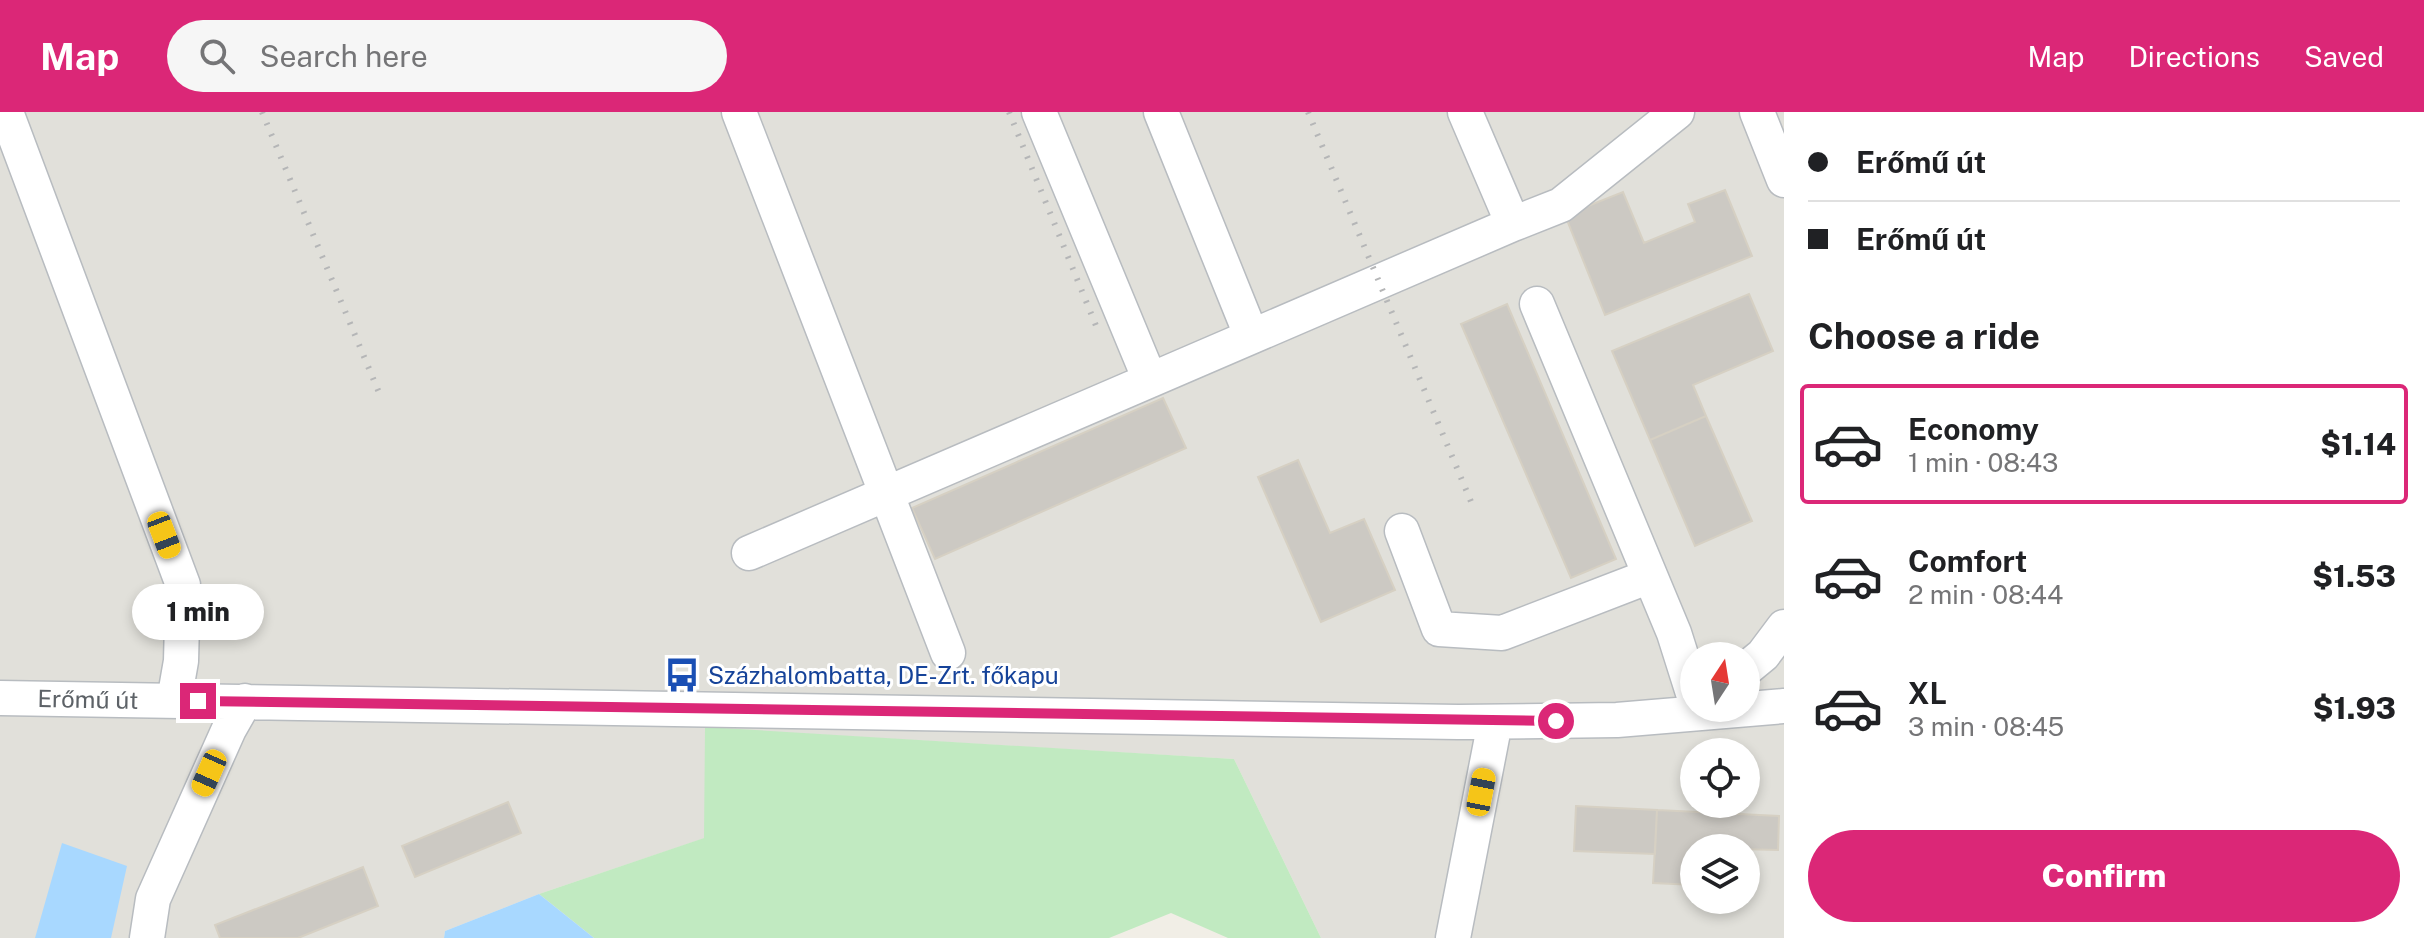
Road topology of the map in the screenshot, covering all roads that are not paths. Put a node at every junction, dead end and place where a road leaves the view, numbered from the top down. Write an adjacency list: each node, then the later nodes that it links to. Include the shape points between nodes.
1 (6, 112): 23 (street, via 183,585)
2 (739, 112): 13 (street)
3 (1039, 112): 12 (street)
4 (1161, 112): 11 (street)
5 (1465, 112): 9 (street)
6 (1677, 112): 9 (street, via 1561,205)
7 (1757, 112): 8 (street)
8 (1784, 180)
9 (1513, 224): 11 (street)
10 (1537, 304): 16 (street)
11 (1251, 335): 12 (street)
12 (1150, 380): 13 (street)
13 (887, 495): 15 (street); 18 (street)
14 (1402, 531): 16 (street, via 1439,629 1502,633)
15 (749, 553)
16 (1650, 576): 19 (street)
17 (1784, 627): 20 (street)
18 (948, 653)
19 (1680, 656)
20 (1760, 657)
21 (0, 698): 23 (street, Erőmű út)
22 (1680, 698): 26 (street, Erőmű út)
23 (174, 701): 24 (street, Erőmű út)
24 (245, 701): 27 (street, Erőmű út); 28 (street, via 153,899)
25 (1784, 706): 26 (street, Erőmű út)
26 (1617, 720): 27 (street, Erőmű út)
27 (1495, 722): 29 (street)
28 (147, 938)
29 (1453, 938)

